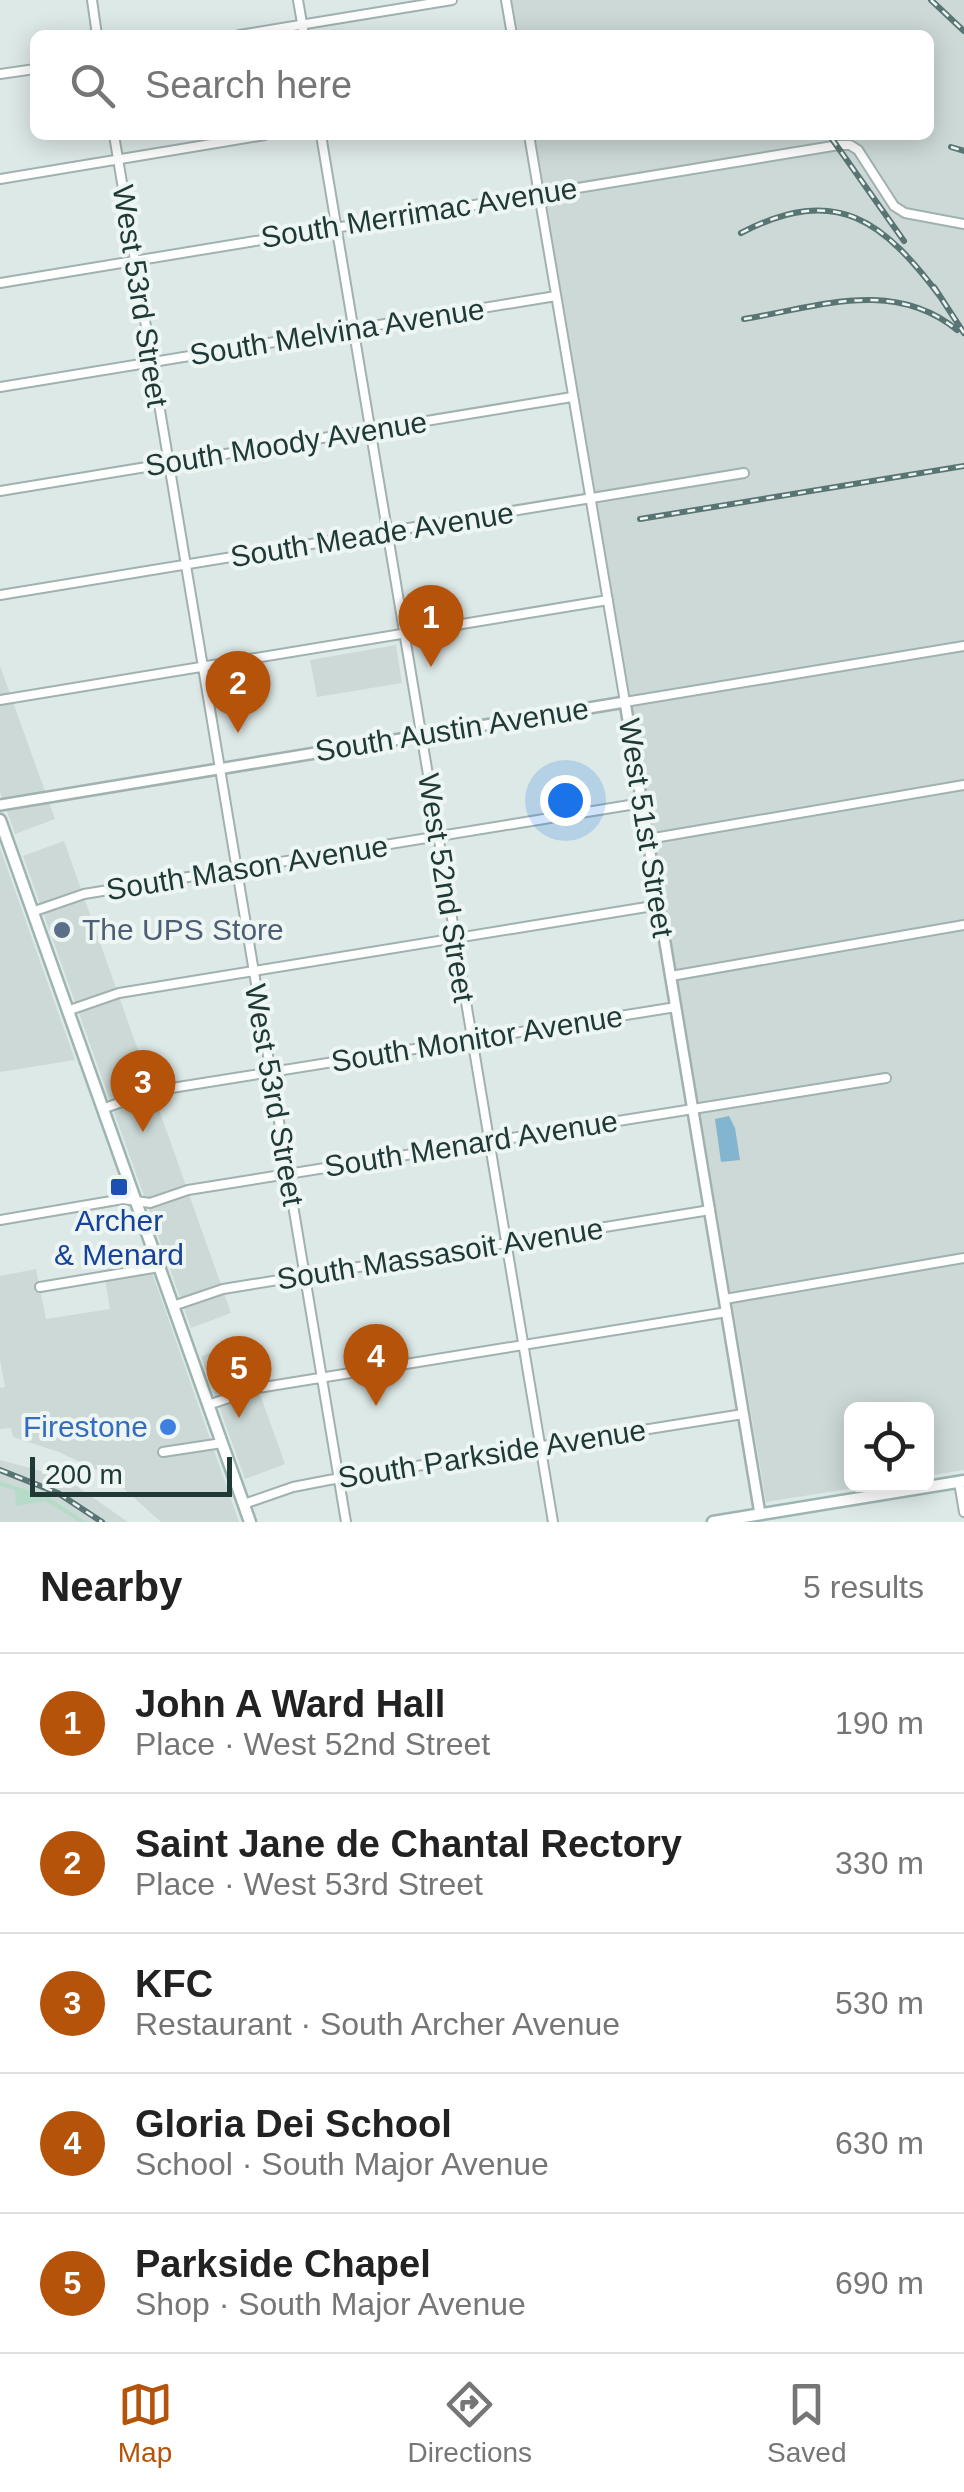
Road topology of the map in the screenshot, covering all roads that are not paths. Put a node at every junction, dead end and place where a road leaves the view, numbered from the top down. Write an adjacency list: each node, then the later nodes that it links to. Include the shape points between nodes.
1 (92, 0): 5 (street)
2 (298, 0): 6 (street)
3 (452, 0): 6 (street)
4 (506, 0): 7 (street)
5 (96, 30)
6 (303, 30)
7 (511, 30)
8 (30, 69): 9 (street)
9 (0, 74)
10 (115, 140): 14 (street, West 53rd Street)
11 (234, 140): 14 (street)
12 (322, 140): 18 (street, West 52nd Street)
13 (530, 140): 16 (street, West 51st Street)
14 (118, 159): 15 (street); 19 (street, West 53rd Street)
15 (0, 178)
16 (539, 193): 17 (street, South Merrimac Avenue, via 850,145 894,206); 18 (street, South Merrimac Avenue); 21 (street, West 51st Street)
17 (964, 224)
18 (336, 227): 19 (street, South Merrimac Avenue); 22 (street, West 52nd Street)
19 (134, 261): 20 (street, South Merrimac Avenue); 23 (street, West 53rd Street)
20 (0, 283)
21 (556, 296): 22 (street, South Melvina Avenue); 25 (street, West 51st Street)
22 (352, 330): 23 (street, South Melvina Avenue); 26 (street, West 52nd Street)
23 (151, 362): 24 (street, South Melvina Avenue); 27 (street, West 53rd Street)
24 (0, 386)
25 (572, 397): 26 (street, South Moody Avenue); 30 (street, West 51st Street)
26 (370, 431): 27 (street, South Moody Avenue); 31 (street, West 52nd Street)
27 (168, 463): 29 (street, South Moody Avenue); 32 (street, West 53rd Street)
28 (744, 473): 30 (street, South Meade Avenue)
29 (0, 491)
30 (590, 499): 31 (street, South Meade Avenue); 34 (street, West 51st Street)
31 (387, 532): 32 (street, South Meade Avenue); 35 (street, West 52nd Street)
32 (185, 565): 33 (street, South Meade Avenue); 37 (street, West 53rd Street)
33 (0, 595)
34 (608, 600): 35 (street); 39 (street, West 51st Street)
35 (404, 634): 37 (street); 40 (street, West 52nd Street)
36 (964, 646): 39 (street, South Austin Avenue)
37 (202, 666): 38 (street); 41 (street, West 53rd Street)
38 (0, 700)
39 (625, 702): 40 (street, South Austin Avenue); 43 (street, West 51st Street)
40 (421, 735): 41 (street, South Austin Avenue); 46 (street, West 52nd Street)
41 (218, 768): 44 (street, South Austin Avenue); 48 (street, West 53rd Street)
42 (964, 785): 47 (street)
43 (642, 802): 46 (street, South Mason Avenue); 47 (street, West 51st Street)
44 (0, 805)
45 (0, 820): 50 (main road)
46 (438, 837): 48 (street, South Mason Avenue); 52 (street, West 52nd Street)
47 (648, 839): 49 (street, West 51st Street)
48 (237, 869): 50 (street, South Mason Avenue, via 84,894); 53 (street, West 53rd Street)
49 (659, 905): 52 (street); 54 (street, West 51st Street)
50 (32, 912): 56 (main road)
51 (964, 926): 54 (street)
52 (455, 938): 53 (street); 57 (street, West 52nd Street)
53 (253, 972): 56 (street, via 119,993); 58 (street, West 53rd Street)
54 (671, 976): 55 (street, West 51st Street)
55 (676, 1007): 57 (street, South Monitor Avenue); 61 (street, West 51st Street)
56 (67, 1011): 60 (main road)
57 (472, 1040): 58 (street, South Monitor Avenue); 62 (street, West 52nd Street)
58 (270, 1073): 60 (street, South Monitor Avenue, via 153,1091); 63 (street, West 53rd Street)
59 (886, 1078): 61 (street, South Menard Avenue)
60 (102, 1109): 64 (main road)
61 (693, 1109): 62 (street, South Menard Avenue); 65 (street, West 51st Street)
62 (489, 1142): 63 (street, South Menard Avenue); 67 (street, West 52nd Street)
63 (287, 1174): 64 (street, South Menard Avenue, via 188,1190 150,1204); 70 (street, West 53rd Street)
64 (135, 1201): 66 (street, South Menard Avenue); 69 (main road)
65 (710, 1210): 67 (street, South Massasoit Avenue); 72 (street, West 51st Street)
66 (0, 1220)
67 (506, 1243): 70 (street, South Massasoit Avenue); 75 (street, West 52nd Street)
68 (964, 1258): 72 (street)
69 (158, 1267): 71 (street); 73 (main road)
70 (304, 1276): 73 (street, South Massasoit Avenue, via 223,1289); 76 (street, West 53rd Street)
71 (40, 1287)
72 (724, 1299): 74 (street, West 51st Street)
73 (173, 1306): 77 (main road)
74 (727, 1312): 75 (street); 78 (street, West 51st Street)
75 (523, 1346): 76 (street); 80 (street, West 52nd Street)
76 (322, 1377): 77 (street); 82 (street, West 53rd Street)
77 (208, 1405): 79 (main road)
78 (743, 1414): 80 (street, South Parkside Avenue); 86 (street, West 51st Street)
79 (222, 1442): 81 (street); 84 (main road)
80 (540, 1447): 82 (street, South Parkside Avenue); 89 (street, West 52nd Street)
81 (164, 1452)
82 (338, 1478): 84 (street, South Parkside Avenue); 88 (street, West 53rd Street)
83 (962, 1481): 85 (street); 86 (main road)
84 (244, 1504): 87 (main road)
85 (964, 1512)
86 (760, 1518): 90 (main road)
87 (250, 1522)
88 (346, 1522)
89 (552, 1522)
90 (713, 1522)

